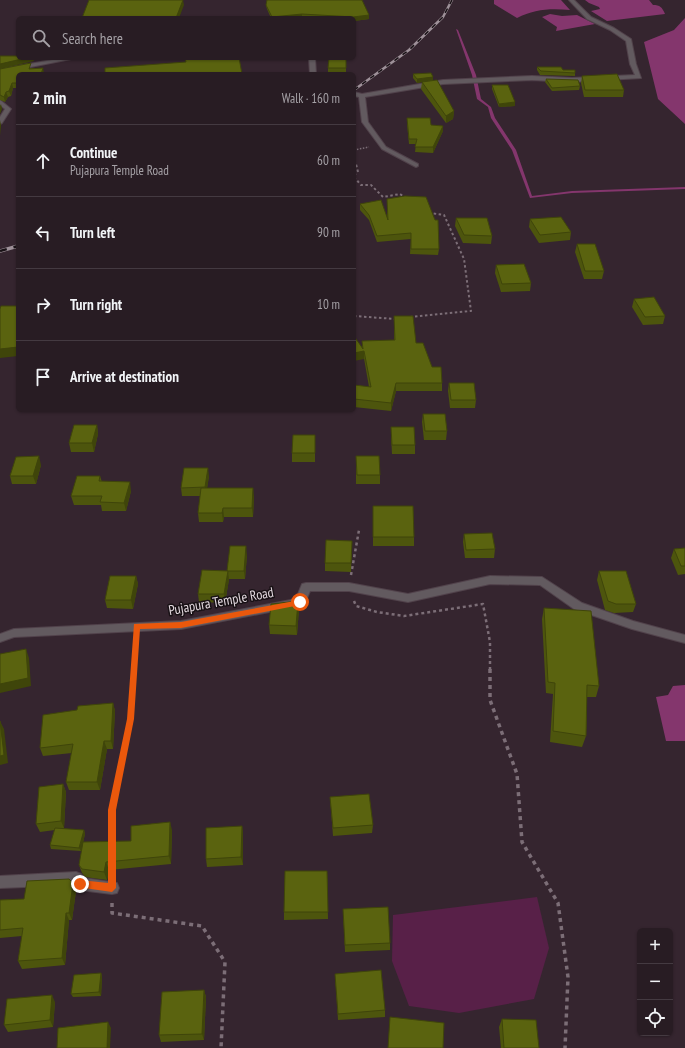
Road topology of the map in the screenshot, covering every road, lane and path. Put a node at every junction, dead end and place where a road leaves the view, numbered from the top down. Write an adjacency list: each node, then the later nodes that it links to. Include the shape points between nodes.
1 (571, 0): 7 (street, via 589,18 629,40 633,64 639,77 443,82)
2 (62, 60): 4 (street)
3 (312, 60): 5 (street)
4 (0, 71)
5 (313, 72)
6 (356, 94): 7 (street)
7 (362, 96): 10 (street, via 365,122 384,148)
8 (0, 102): 9 (street, via 8,109)
9 (0, 122)
10 (416, 165)
11 (356, 179): 12 (path, via 361,185 371,184 383,197 400,194)
12 (412, 203)
13 (423, 212): 16 (path, via 444,216 464,258 471,311)
14 (356, 316): 15 (path)
15 (398, 318)
16 (405, 318)
17 (359, 530): 18 (path)
18 (349, 587): 19 (street, Pujapura Temple Road, via 306,587 300,602 181,625); 21 (street, Pujapura Temple Road, via 408,598 490,580 542,581 578,606 632,625); 26 (path, via 356,606 404,616 484,604 490,642 490,700 517,774 522,842 558,903 568,977)
19 (137, 626): 20 (street, Pujapura Temple Road, via 14,633); 22 (path, via 130,719 112,810)
20 (0, 638)
21 (685, 639)
22 (112, 849)
23 (0, 882): 24 (street, via 76,878 80,884)
24 (112, 888): 25 (path, via 112,913 202,926 225,962)
25 (221, 1048)
26 (565, 1048)

